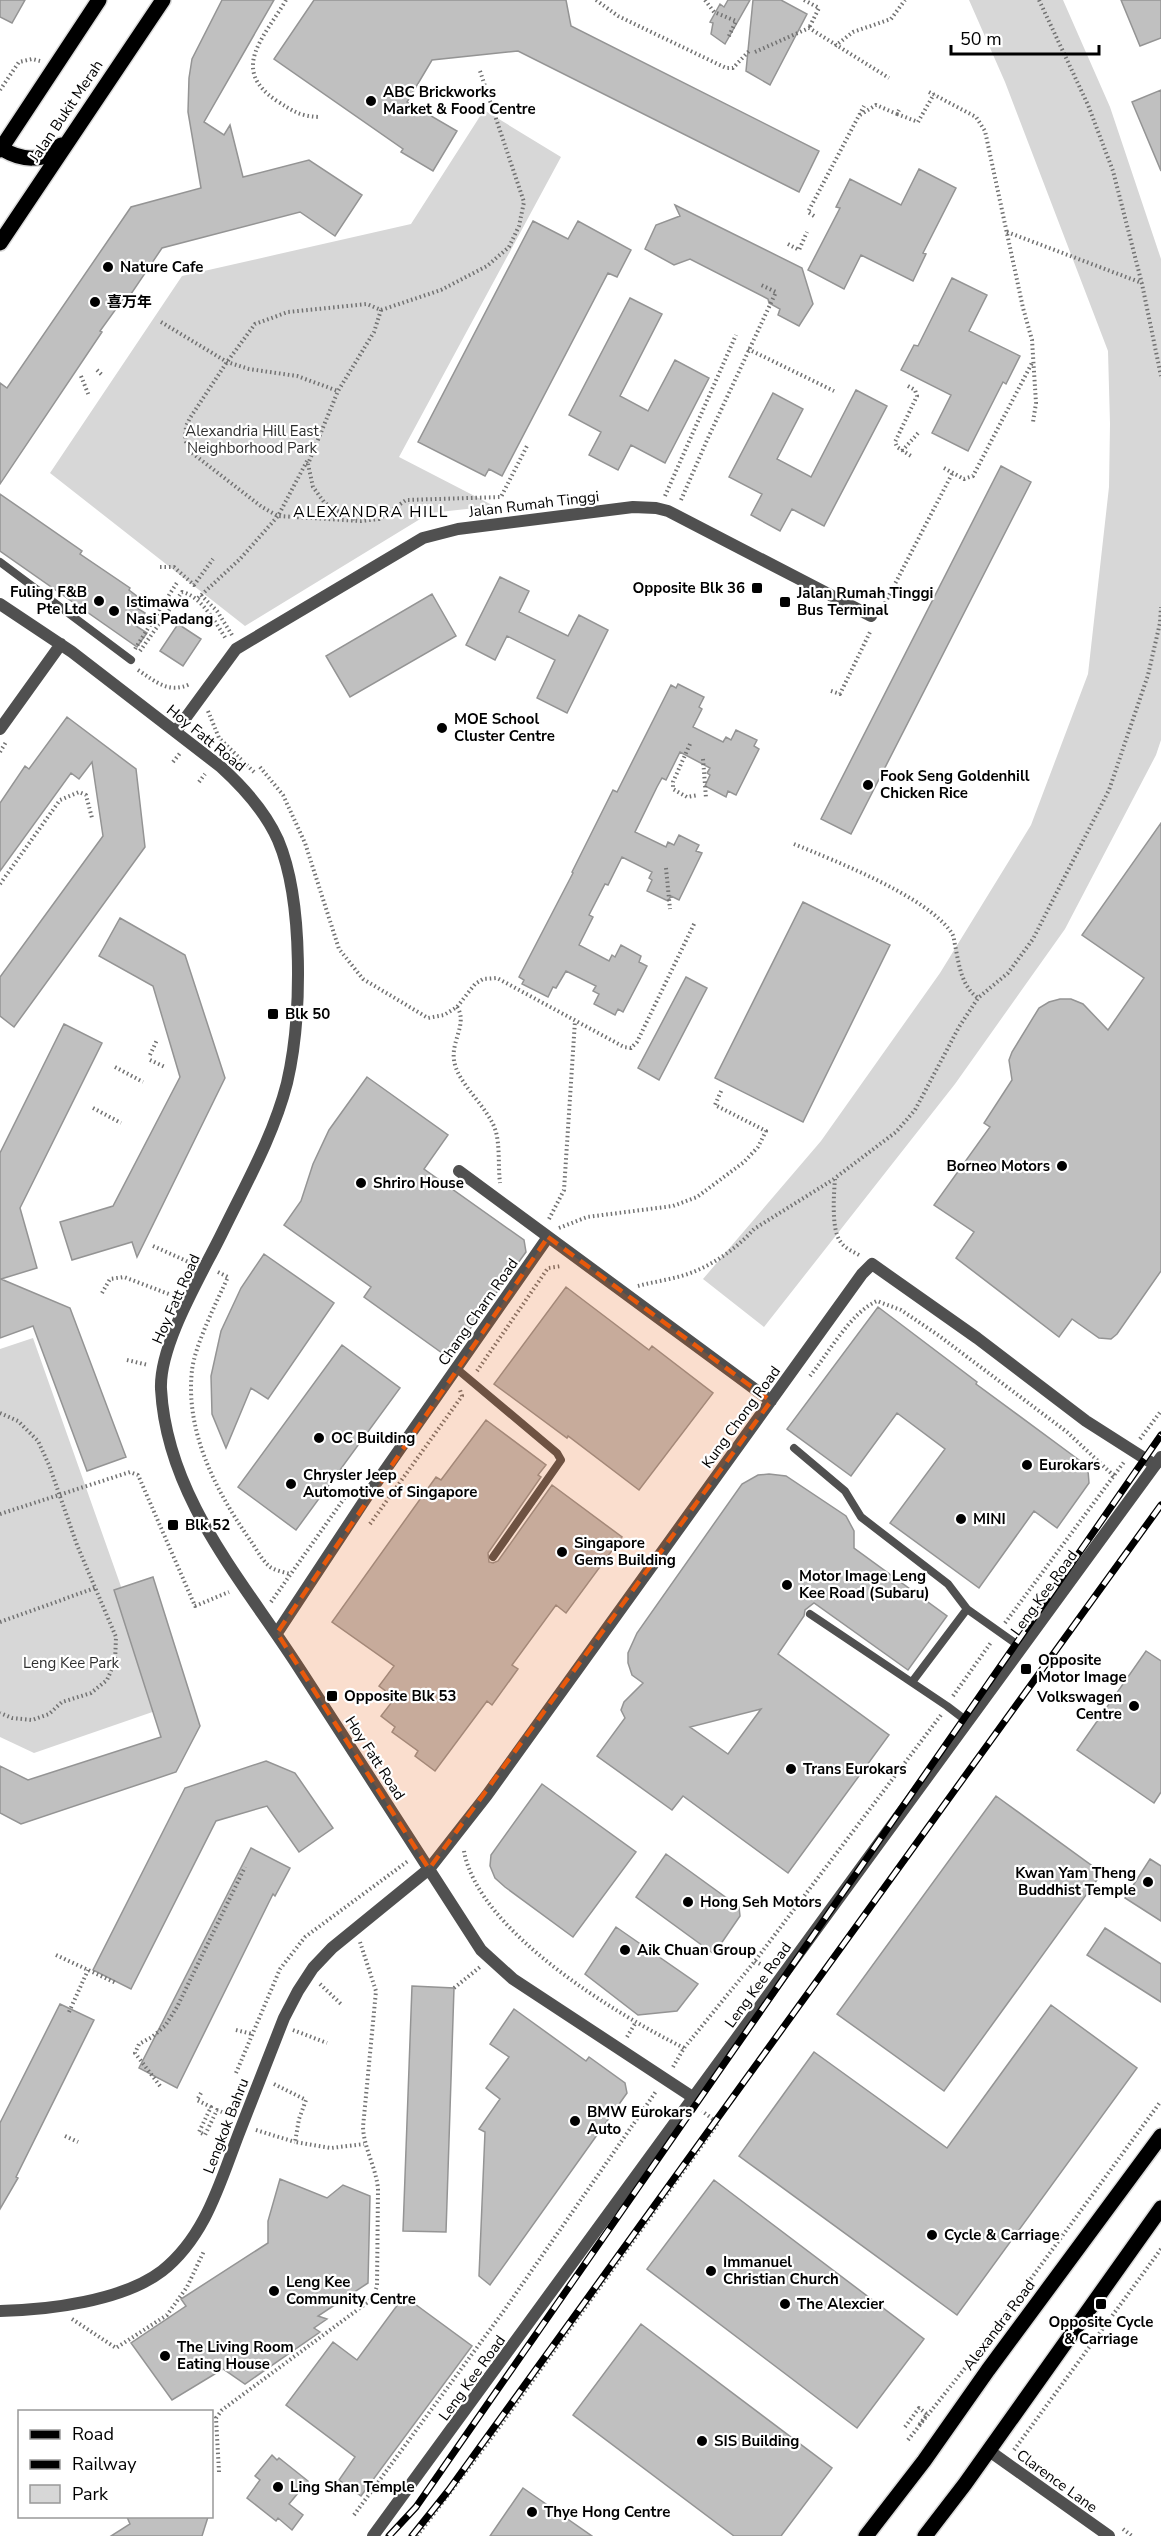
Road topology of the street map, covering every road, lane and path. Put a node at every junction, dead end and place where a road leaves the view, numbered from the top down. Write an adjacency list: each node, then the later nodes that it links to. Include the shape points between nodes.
1 (99, 0): 12 (main road)
2 (163, 0): 19 (main road, Jalan Bukit Merah)
3 (286, 0): 18 (path, via 255,53 251,69 263,92 302,116)
4 (596, 0): 9 (path, via 618,16 726,68 733,68 753,51)
5 (705, 0): 10 (path, via 714,12 736,21)
6 (804, 0): 9 (path, via 819,8)
7 (905, 0): 11 (path, via 891,19 853,32)
8 (1039, 0): 27 (path, via 1088,105 1113,171)
9 (809, 28): 11 (path)
10 (728, 38)
11 (835, 46): 14 (path)
12 (56, 66): 15 (path, via 23,59); 20 (main road)
13 (480, 71): 28 (path, via 524,202 519,226 509,247 487,266 441,290)
14 (889, 78)
15 (0, 90)
16 (864, 106): 17 (path)
17 (860, 115): 21 (path, via 808,212); 23 (path, via 876,105 918,122 932,93 976,117 985,132)
18 (319, 117)
19 (77, 127): 20 (main road, via 55,150 38,159 13,156); 24 (main road, Jalan Bukit Merah)
20 (1, 149)
21 (814, 216)
22 (807, 232): 25 (path, via 799,250)
23 (1006, 232): 27 (path); 32 (path, via 1032,340)
24 (0, 243)
25 (788, 244)
26 (759, 284): 31 (path, via 776,292)
27 (1142, 284): 37 (path)
28 (381, 309): 33 (path, via 367,304 277,315 255,324); 39 (path, via 374,332)
29 (161, 322): 33 (path)
30 (736, 335): 50 (path)
31 (748, 350): 40 (path); 51 (path)
32 (1033, 360): 42 (path); 49 (path, via 973,476 964,479)
33 (227, 362): 39 (path, via 297,376); 52 (path, via 190,418 185,440 198,460)
34 (97, 370): 35 (path)
35 (103, 375)
36 (81, 376): 41 (path)
37 (1161, 376)
38 (908, 386): 45 (path, via 917,396 895,442)
39 (338, 391): 46 (path)
40 (834, 391)
41 (89, 396)
42 (1034, 422)
43 (919, 432): 45 (path)
44 (528, 444): 53 (path, via 501,497 406,500 379,519)
45 (902, 451): 47 (path)
46 (311, 453): 52 (path); 53 (path, via 309,476 324,502)
47 (911, 456)
48 (945, 468): 49 (path)
49 (953, 472): 60 (path)
50 (664, 498)
51 (675, 515): 61 (street, Jalan Rumah Tinggi); 69 (street, Jalan Rumah Tinggi, via 656,508 633,507 458,529 423,538 236,649)
52 (278, 516): 53 (path); 62 (path, via 240,559 199,596 217,611)
53 (361, 521)
54 (213, 559): 56 (path, via 194,585 174,567)
55 (0, 562): 65 (lane)
56 (160, 567)
57 (178, 581): 65 (path)
58 (0, 604): 63 (street, Hoy Fatt Road)
59 (1161, 607): 86 (path, via 1148,675 1110,790 1033,939 1008,973)
60 (882, 608)
61 (872, 622): 66 (path, via 840,694)
62 (235, 640)
63 (61, 644): 68 (street); 69 (street, Hoy Fatt Road)
64 (230, 644): 65 (path, via 211,615 182,592)
65 (132, 658)
66 (831, 691)
67 (213, 703): 75 (path, via 208,711 219,738)
68 (0, 729)
69 (176, 731): 131 (street, Hoy Fatt Road, via 238,782 277,836 293,904 297,980 287,1082 254,1168 181,1317 167,1353 161,1384 169,1437 186,1487 215,1545)
70 (7, 742): 72 (path)
71 (690, 744): 78 (path, via 673,789 687,797)
72 (0, 752)
73 (703, 759): 79 (path)
74 (260, 767): 87 (path, via 283,795 305,843 332,931 351,967 363,979 428,1017 444,1015)
75 (254, 772)
76 (204, 774): 77 (path)
77 (199, 782)
78 (698, 795)
79 (706, 798)
80 (92, 818): 83 (path, via 86,795 79,792 60,800)
81 (794, 844): 86 (path, via 879,882 946,925 953,934 968,991)
82 (666, 868): 84 (path)
83 (0, 884)
84 (670, 909)
85 (695, 922): 88 (path, via 631,1048)
86 (978, 998): 97 (path, via 915,1110 896,1132)
87 (457, 1007): 88 (path, via 475,984 497,978); 98 (path, via 462,1021 453,1061 496,1131)
88 (575, 1021): 99 (path, via 564,1190)
89 (157, 1040): 91 (path, via 150,1058)
90 (114, 1067): 92 (path)
91 (165, 1067)
92 (143, 1082)
93 (722, 1089): 99 (path, via 714,1105 766,1131 744,1162 697,1197 673,1206 587,1217)
94 (93, 1108): 95 (path)
95 (121, 1123)
96 (459, 1171): 99 (street)
97 (835, 1178): 101 (path, via 838,1239); 105 (path, via 693,1272)
98 (501, 1190)
99 (550, 1232): 105 (street); 110 (street, Chang Charn Road)
100 (153, 1246): 104 (path, via 194,1264)
101 (872, 1264): 114 (street, Kung Chong Road); 118 (street, via 1086,1421)
102 (563, 1266): 111 (path, via 548,1268)
103 (217, 1271): 124 (path, via 228,1277 211,1312 192,1369 192,1416 202,1451 235,1518 269,1567)
104 (191, 1273)
105 (622, 1292): 114 (street)
106 (102, 1293): 107 (path, via 110,1279 124,1277 179,1297)
107 (175, 1306)
108 (128, 1360): 109 (path)
109 (144, 1365)
110 (457, 1368): 111 (lane); 131 (street, Chang Charn Road)
111 (471, 1380): 113 (path); 123 (lane, via 561,1460)
112 (807, 1380): 120 (path, via 856,1316 877,1301 902,1310 965,1355 1067,1432)
113 (462, 1396)
114 (771, 1401): 139 (street, Kung Chong Road)
115 (1161, 1410): 118 (path)
116 (0, 1413): 121 (path, via 18,1421 38,1441)
117 (794, 1448): 127 (lane, via 845,1491 861,1517 948,1584)
118 (1132, 1450): 119 (street); 120 (path)
119 (1158, 1461): 132 (street, Leng Kee Road)
120 (1114, 1476): 130 (path)
121 (60, 1495): 122 (path); 125 (path); 126 (path, via 130,1472 138,1475 195,1606)
122 (0, 1514)
123 (493, 1557)
124 (290, 1574)
125 (96, 1588): 129 (path); 135 (path, via 116,1637 115,1662 107,1680 91,1693 62,1702 49,1714 32,1720)
126 (231, 1591)
127 (967, 1609): 130 (lane); 133 (lane)
128 (810, 1614): 133 (lane)
129 (0, 1622)
130 (999, 1632): 132 (lane); 134 (path)
131 (277, 1633): 139 (street, Hoy Fatt Road)
132 (1022, 1648): 136 (street, Leng Kee Road)
133 (912, 1683): 134 (lane)
134 (947, 1706): 136 (lane); 153 (path, via 755,1961)
135 (0, 1713)
136 (968, 1722): 159 (street, Leng Kee Road)
137 (466, 1844): 153 (path, via 464,1851 471,1876 518,1938 627,2016)
138 (245, 1867): 156 (path, via 177,2007 165,2026 139,2044 135,2053)
139 (429, 1869): 154 (street, Hoy Fatt Road, via 481,1950 503,1971); 169 (street, Lengkok Bahru, via 332,1948 298,1990 207,2217 162,2271 115,2293)
140 (360, 1941): 166 (path, via 376,1991)
141 (56, 1955): 142 (path)
142 (88, 1970): 144 (path); 148 (path)
143 (478, 1971): 146 (path)
144 (116, 1983)
145 (319, 1983): 147 (path)
146 (454, 1988)
147 (342, 2005)
148 (69, 2012)
149 (236, 2030): 151 (path)
150 (296, 2031): 152 (path)
151 (252, 2034)
152 (327, 2043)
153 (684, 2048): 154 (path)
154 (664, 2079): 159 (street, Hoy Fatt Road); 176 (path, via 503,2312)
155 (274, 2085): 165 (path, via 306,2100)
156 (160, 2086)
157 (201, 2093): 160 (path, via 197,2100 211,2107 199,2132 205,2135 217,2110)
158 (1161, 2101): 172 (path, via 973,2358)
159 (697, 2104): 177 (street, Leng Kee Road); 178 (path, via 718,2123)
160 (222, 2112)
161 (255, 2130): 165 (path)
162 (65, 2136): 164 (path)
163 (1161, 2136): 179 (main road, Alexandra Road)
164 (78, 2142)
165 (295, 2142): 166 (path, via 331,2148)
166 (364, 2144): 175 (path, via 378,2188 374,2295 222,2410 216,2418)
167 (1161, 2208): 173 (main road)
168 (1161, 2249): 174 (path)
169 (0, 2312)
170 (905, 2427): 171 (path, via 919,2408 927,2414)
171 (917, 2427)
172 (908, 2440)
173 (988, 2450): 174 (street, Clarence Lane); 180 (main road)
174 (1005, 2462): 181 (street, Clarence Lane)
175 (219, 2472)
176 (354, 2515)
177 (376, 2535)
178 (417, 2536)
179 (866, 2536)
180 (925, 2536)
181 (1108, 2536)

